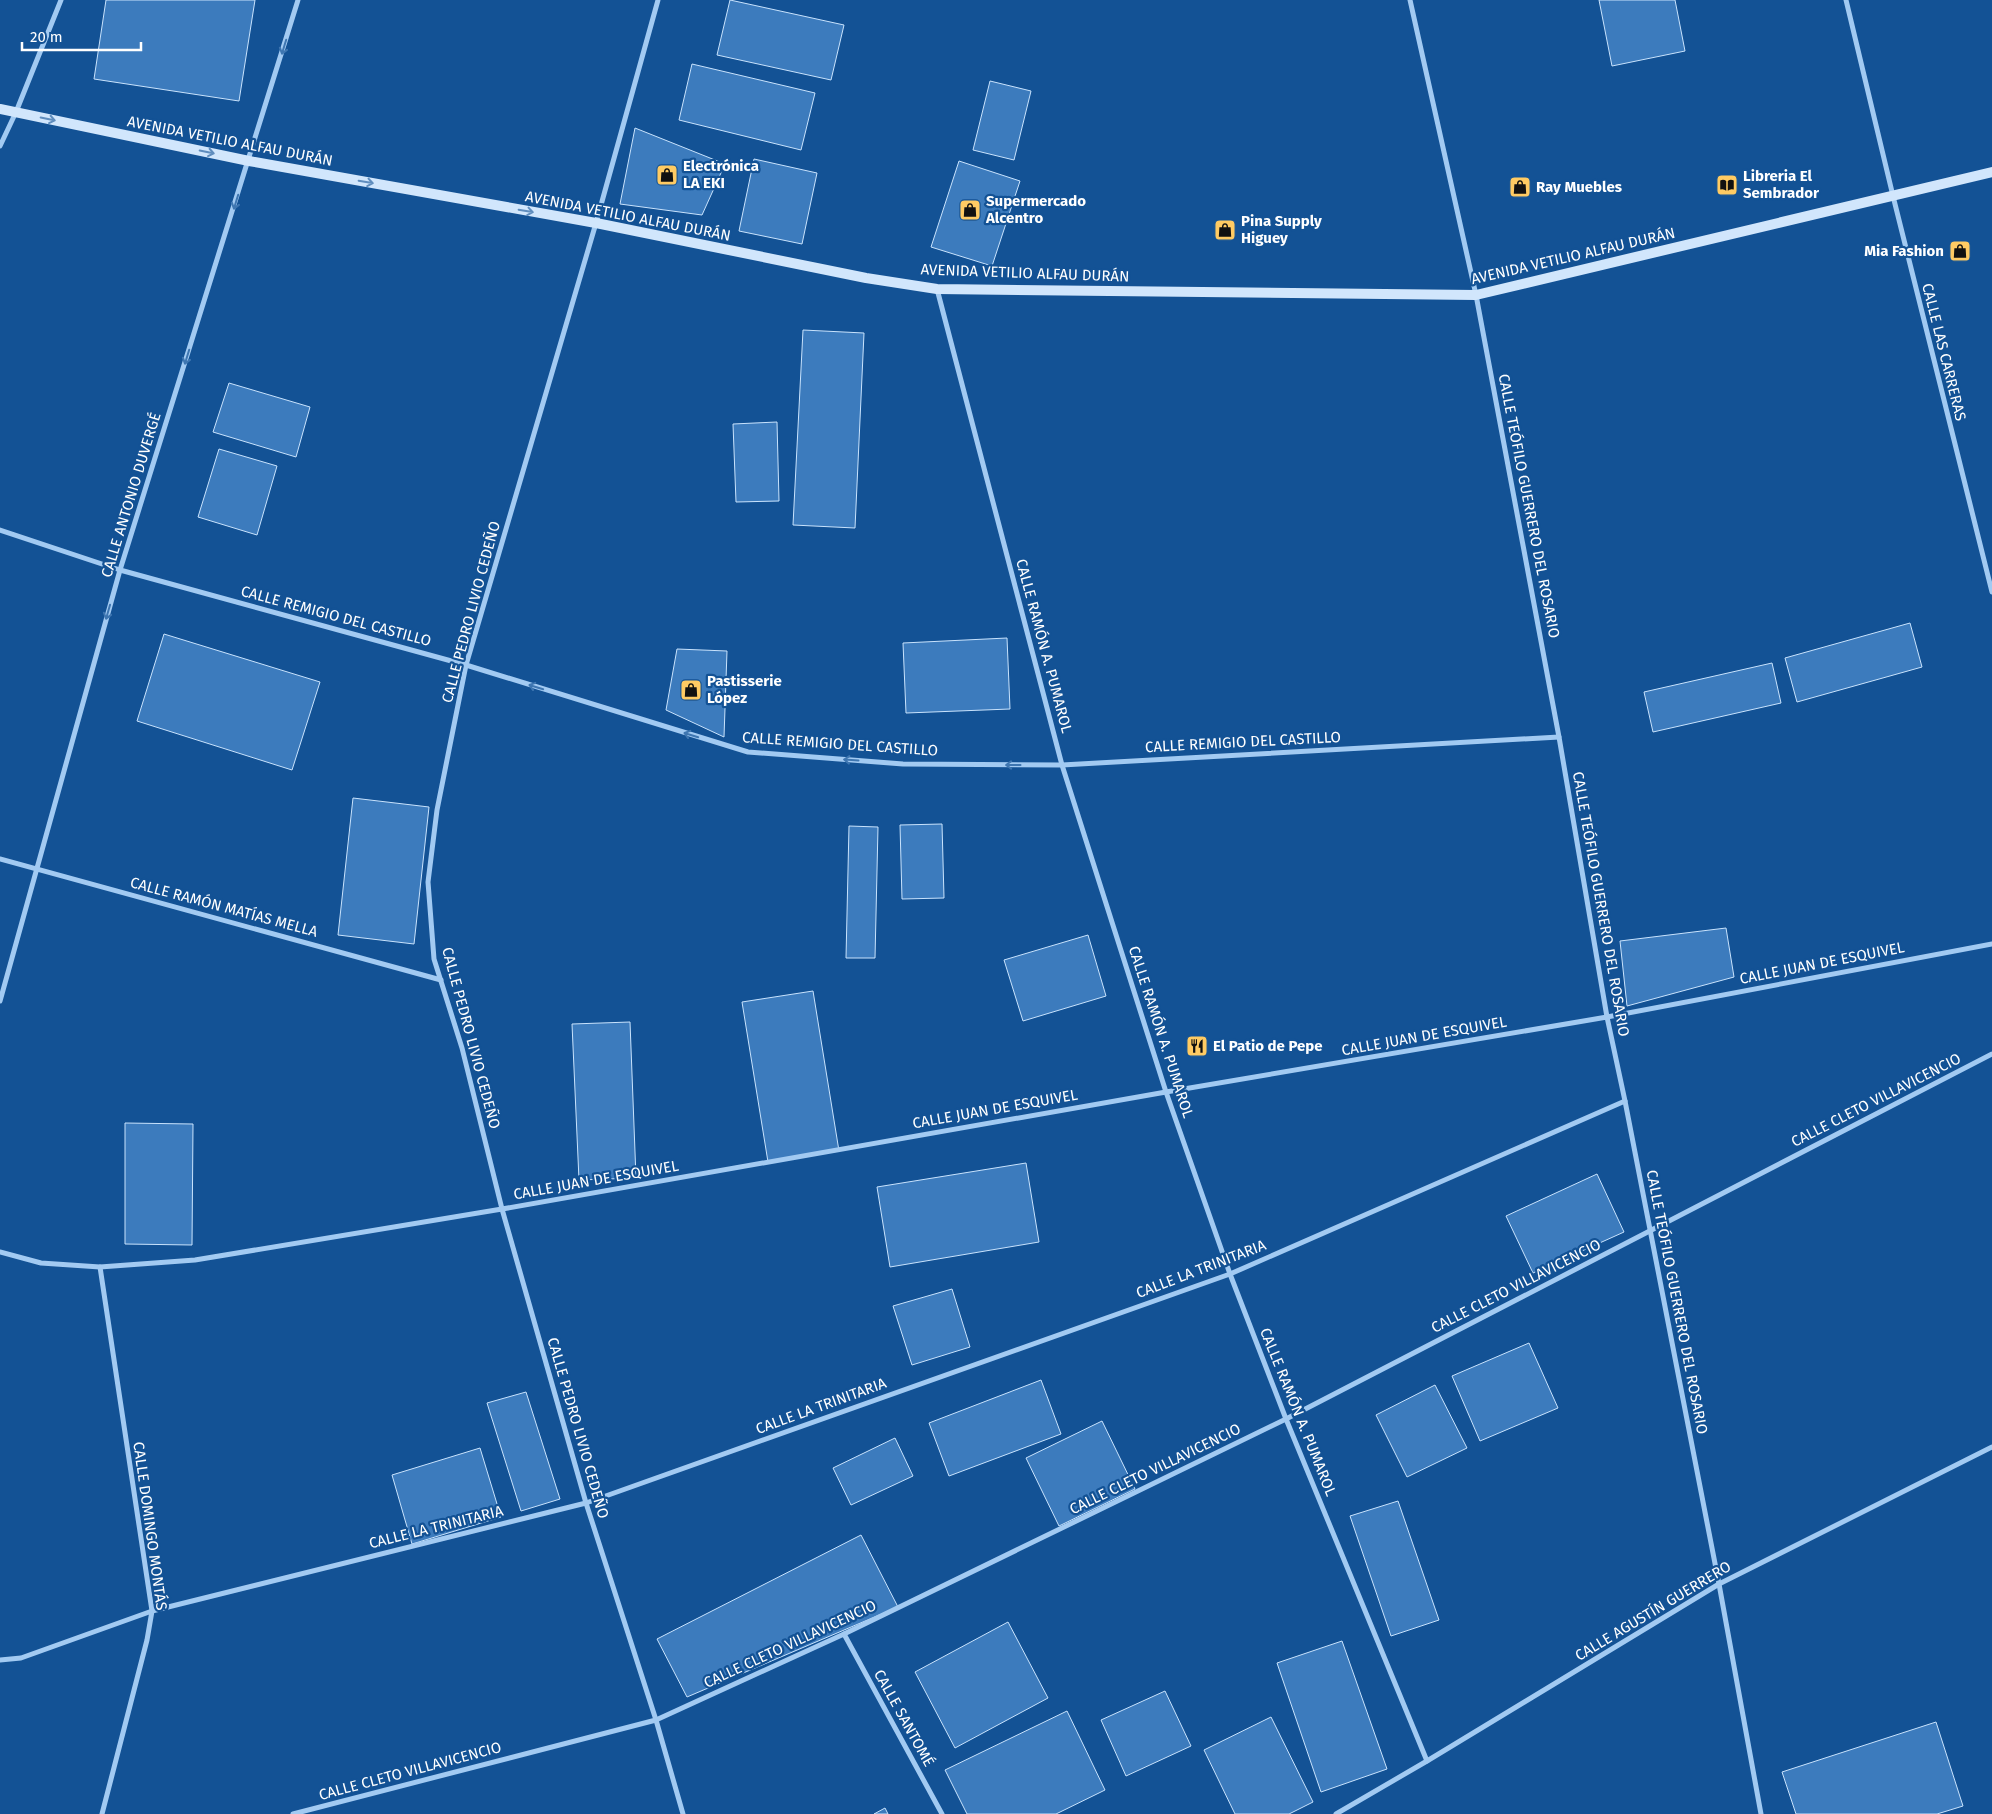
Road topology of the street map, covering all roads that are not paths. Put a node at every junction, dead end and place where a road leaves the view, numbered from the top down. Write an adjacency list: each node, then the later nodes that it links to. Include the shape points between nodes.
1 (61, 0): 7 (street)
2 (298, 0): 9 (street, CALLE ANTONIO DUVERGÉ, one-way to 9)
3 (658, 0): 12 (street, CALLE PEDRO LIVIO CEDEÑO)
4 (1410, 0): 14 (street, CALLE TEÓFILO GUERRERO DEL ROSARIO)
5 (1846, 0): 11 (street, CALLE LAS CARRERAS)
6 (0, 109): 7 (main road, AVENIDA VETILIO ALFAU DURÁN)
7 (16, 112): 8 (street); 9 (main road, AVENIDA VETILIO ALFAU DURÁN, one-way to 9)
8 (0, 146)
9 (249, 161): 12 (main road, AVENIDA VETILIO ALFAU DURÁN, one-way to 12); 16 (street, CALLE ANTONIO DUVERGÉ, one-way to 16)
10 (1992, 172): 11 (main road, AVENIDA VETILIO ALFAU DURÁN)
11 (1892, 196): 14 (main road, AVENIDA VETILIO ALFAU DURÁN); 17 (street, CALLE LAS CARRERAS)
12 (596, 224): 13 (main road, AVENIDA VETILIO ALFAU DURÁN); 18 (street, CALLE PEDRO LIVIO CEDEÑO)
13 (937, 289): 14 (main road, AVENIDA VETILIO ALFAU DURÁN); 20 (street, CALLE RAMÓN A. PUMAROL)
14 (1476, 296): 19 (street, CALLE TEÓFILO GUERRERO DEL ROSARIO)
15 (0, 530): 16 (street, CALLE REMIGIO DEL CASTILLO)
16 (120, 570): 18 (street, CALLE REMIGIO DEL CASTILLO); 22 (street, CALLE ANTONIO DUVERGÉ, one-way to 22)
17 (1992, 592)
18 (466, 665): 20 (street, CALLE REMIGIO DEL CASTILLO, one-way to 18, via 904,764 748,752); 24 (street, CALLE PEDRO LIVIO CEDEÑO, via 437,810 428,882 434,959)
19 (1560, 736): 20 (street, CALLE REMIGIO DEL CASTILLO); 26 (street, CALLE TEÓFILO GUERRERO DEL ROSARIO)
20 (1062, 765): 28 (street, CALLE RAMÓN A. PUMAROL)
21 (0, 859): 22 (street, CALLE RAMÓN MATÍAS MELLA)
22 (36, 869): 24 (street, CALLE RAMÓN MATÍAS MELLA); 25 (street, CALLE ANTONIO DUVERGÉ)
23 (1992, 944): 26 (street, CALLE JUAN DE ESQUIVEL)
24 (441, 980): 30 (street, CALLE PEDRO LIVIO CEDEÑO, via 462,1048)
25 (0, 1001)
26 (1607, 1017): 28 (street, CALLE JUAN DE ESQUIVEL); 29 (street, CALLE TEÓFILO GUERRERO DEL ROSARIO)
27 (1992, 1054): 31 (street, CALLE CLETO VILLAVICENCIO)
28 (1166, 1092): 30 (street, CALLE JUAN DE ESQUIVEL); 34 (street, CALLE RAMÓN A. PUMAROL)
29 (1625, 1101): 31 (street, CALLE TEÓFILO GUERRERO DEL ROSARIO); 34 (street, CALLE LA TRINITARIA)
30 (502, 1209): 33 (street, CALLE JUAN DE ESQUIVEL, via 195,1260); 37 (street, CALLE PEDRO LIVIO CEDEÑO)
31 (1650, 1230): 35 (street, CALLE CLETO VILLAVICENCIO); 38 (street, CALLE TEÓFILO GUERRERO DEL ROSARIO)
32 (0, 1252): 33 (street, CALLE JUAN DE ESQUIVEL, via 41,1264)
33 (100, 1268): 39 (street, CALLE DOMINGO MONTÁS)
34 (1230, 1274): 35 (street, CALLE RAMÓN A. PUMAROL); 37 (street, CALLE LA TRINITARIA)
35 (1286, 1419): 40 (street, CALLE CLETO VILLAVICENCIO); 43 (street, CALLE RAMÓN A. PUMAROL)
36 (1992, 1447): 38 (street, CALLE AGUSTÍN GUERRERO)
37 (586, 1502): 39 (street, CALLE LA TRINITARIA); 42 (street, CALLE PEDRO LIVIO CEDEÑO)
38 (1719, 1584): 43 (street, CALLE AGUSTÍN GUERRERO); 50 (street, CALLE TEÓFILO GUERRERO DEL ROSARIO)
39 (152, 1612): 41 (street, CALLE LA TRINITARIA, via 21,1658); 45 (street, CALLE DOMINGO MONTÁS)
40 (844, 1634): 42 (street, CALLE CLETO VILLAVICENCIO); 48 (street, CALLE SANTOMÉ)
41 (0, 1660)
42 (656, 1720): 46 (street, CALLE CLETO VILLAVICENCIO); 47 (street, CALLE PEDRO LIVIO CEDEÑO)
43 (1427, 1761): 44 (street, CALLE AGUSTÍN GUERRERO)
44 (1345, 1812): 49 (street, CALLE AGUSTÍN GUERRERO)
45 (102, 1814)
46 (293, 1814)
47 (682, 1814)
48 (942, 1814)
49 (1336, 1814)
50 (1761, 1814)

